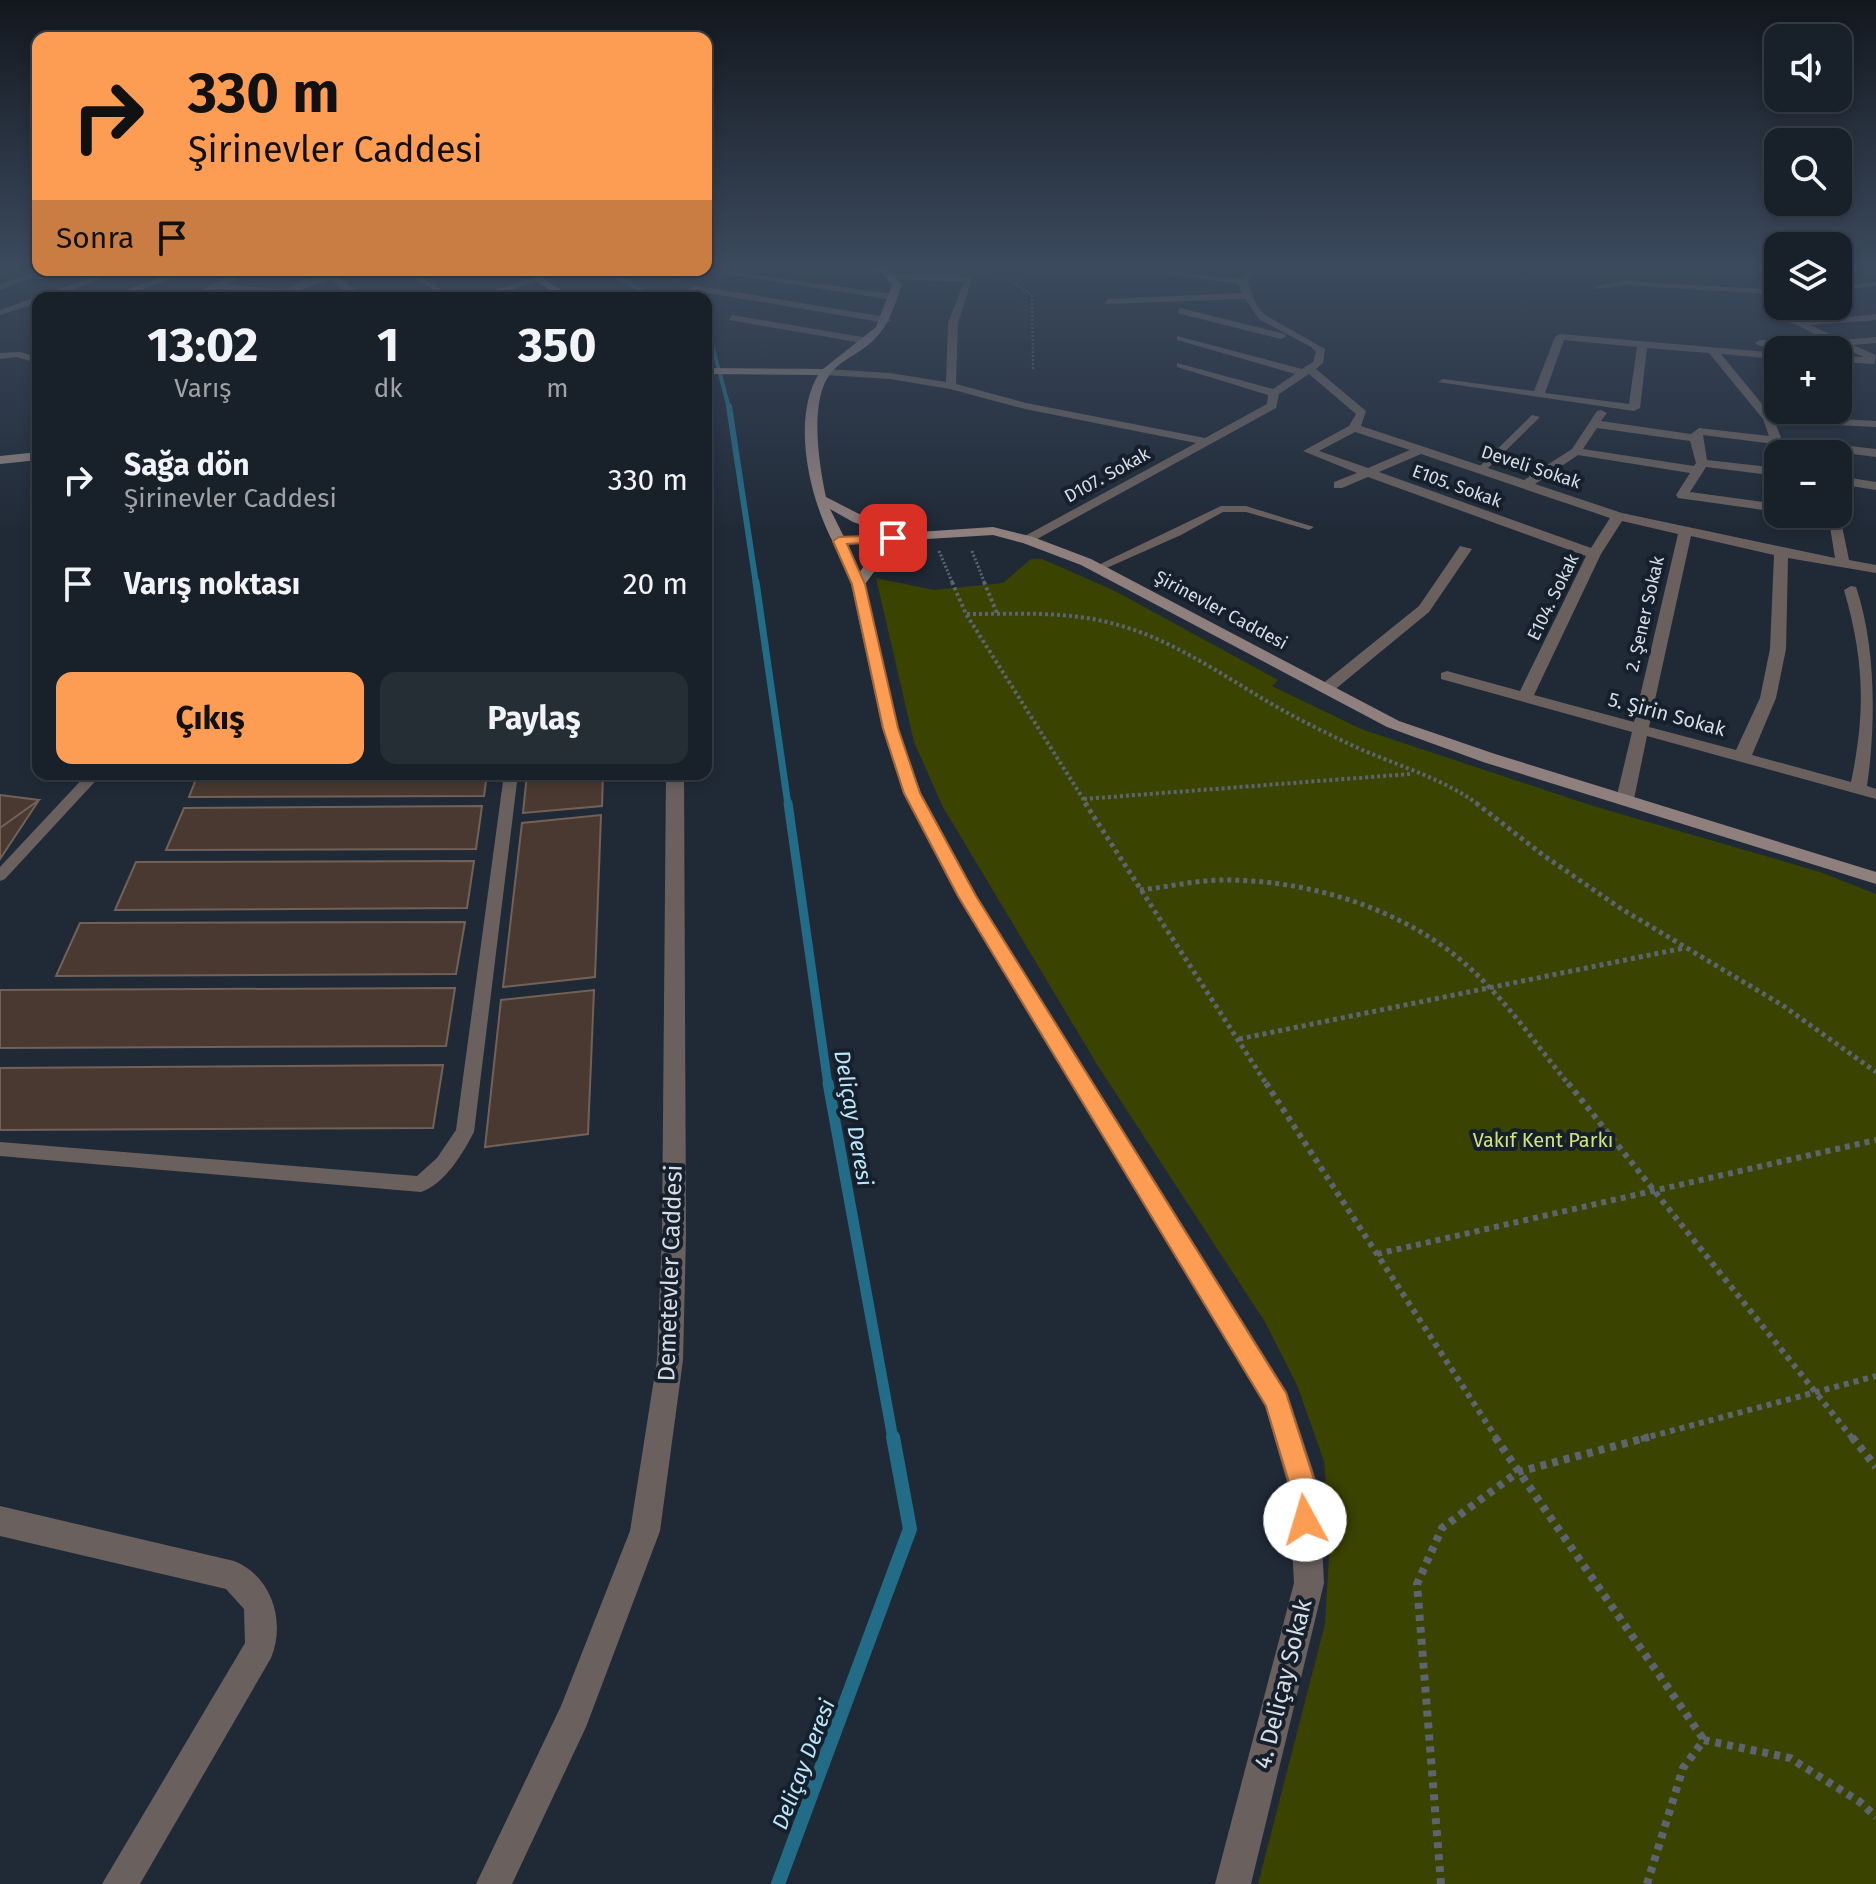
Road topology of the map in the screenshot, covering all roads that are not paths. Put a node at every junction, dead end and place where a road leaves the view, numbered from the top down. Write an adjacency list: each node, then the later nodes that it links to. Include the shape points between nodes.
1 (848, 356): 13 (main road)
2 (952, 356): 15 (street)
3 (1249, 356): 12 (street)
4 (1322, 356): 12 (street)
5 (1553, 356): 17 (street)
6 (1641, 356): 18 (street, via 1634,408)
7 (1717, 356): 19 (street)
8 (1852, 359): 9 (street)
9 (1876, 360)
10 (1181, 365): 16 (street)
11 (712, 371): 13 (main road)
12 (1306, 371): 16 (street); 26 (street, via 1362,413)
13 (826, 372): 15 (street); 44 (main road, via 814,400)
14 (1443, 382): 17 (street)
15 (951, 386): 29 (street)
16 (1274, 393): 29 (street, D107. Sokak, via 1272,406)
17 (1538, 396): 18 (street)
18 (1606, 405): 22 (street)
19 (1764, 413)
20 (1535, 417): 37 (lane)
21 (1852, 422): 25 (street)
22 (1595, 424): 27 (street); 31 (street)
23 (1770, 424): 28 (street)
24 (1850, 424): 33 (street)
25 (1876, 424)
26 (1354, 428): 30 (street, Develi Sokak); 38 (street, E105. Sokak, via 1309,451)
27 (1695, 438): 28 (street, via 1699,431); 36 (street)
28 (1776, 440)
29 (1204, 441): 51 (street, D107. Sokak)
30 (1421, 450): 37 (street, Develi Sokak); 38 (street)
31 (1576, 451): 36 (street); 41 (street)
32 (1852, 452): 33 (street)
33 (1873, 453)
34 (32, 457): 35 (main road)
35 (0, 460)
36 (1701, 467): 39 (street); 45 (street, via 1682,495)
37 (1482, 469): 41 (street, Develi Sokak)
38 (1366, 471): 42 (street); 55 (street, E105. Sokak)
39 (1764, 471)
40 (1852, 482): 43 (street)
41 (1528, 483): 46 (street, Develi Sokak)
42 (1338, 485)
43 (1876, 486)
44 (819, 498): 50 (main road, via 878,527); 52 (main road)
45 (1764, 506)
46 (1618, 516): 49 (street, Develi Sokak); 55 (street, E104. Sokak)
47 (1309, 527): 57 (lane, via 1246,509 1221,509)
48 (1834, 528): 56 (street)
49 (1685, 532): 54 (street, Develi Sokak); 66 (street, 2. Şener Sokak)
50 (926, 536): 51 (main road, Şirinevler Caddesi, via 993,531); 52 (main road, Şirinevler Caddesi); 59 (main road, via 888,549 868,566)
51 (1028, 540): 57 (main road, Şirinevler Caddesi)
52 (839, 541): 59 (street, 4. Deliçay Sokak)
53 (1465, 549): 64 (street, via 1424,609)
54 (1781, 553): 56 (street, Develi Sokak); 68 (street, via 1778,649 1768,698)
55 (1594, 554): 65 (street, E104. Sokak)
56 (1843, 563): 58 (street, Develi Sokak)
57 (1098, 568): 64 (main road, Şirinevler Caddesi)
58 (1876, 569)
59 (858, 584): 81 (street, 4. Deliçay Sokak, via 890,728 912,793 967,896 1277,1401 1304,1489 1309,1583)
60 (1851, 590): 61 (street)
61 (1872, 635): 63 (street)
62 (1447, 676): 65 (street, 5. Şirin Sokak)
63 (1874, 682): 67 (street)
64 (1327, 688): 74 (main road, Şirinevler Caddesi, via 1393,724)
65 (1525, 697): 66 (street, 5. Şirin Sokak)
66 (1639, 729): 68 (street, 5. Şirin Sokak); 74 (street, 2. Şener Sokak)
67 (1874, 734): 72 (street)
68 (1742, 757): 72 (street, 5. Şirin Sokak)
69 (89, 780): 75 (lane)
70 (510, 780): 77 (lane, via 465,1132 421,1184)
71 (675, 780): 80 (street, Demetevler Caddesi, via 670,1360 645,1531 574,1715)
72 (1858, 789): 73 (street, 5. Şirin Sokak)
73 (1876, 794)
74 (1625, 799): 76 (main road, Şirinevler Caddesi)
75 (0, 876)
76 (1876, 878)
77 (0, 1149)
78 (0, 1521): 79 (street, via 234,1576 260,1605 260,1647)
79 (120, 1884)
80 (494, 1884)
81 (1233, 1884)

